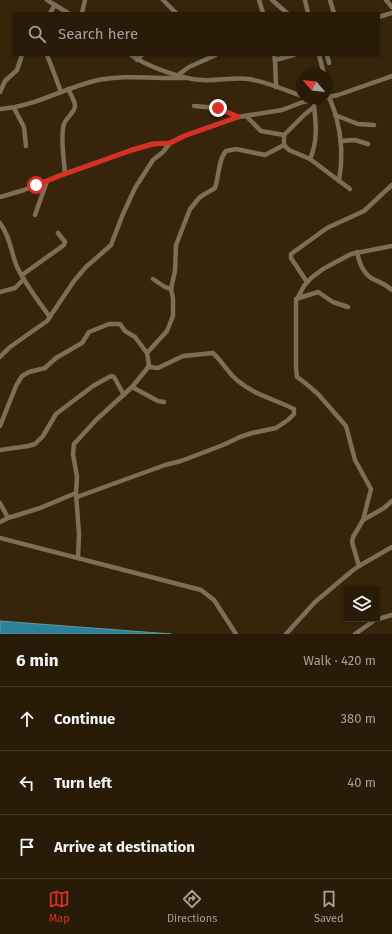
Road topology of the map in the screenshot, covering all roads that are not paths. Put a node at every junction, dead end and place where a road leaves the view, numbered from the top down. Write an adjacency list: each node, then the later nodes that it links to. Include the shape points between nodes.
1 (47, 0): 9 (street)
2 (85, 0): 13 (street)
3 (163, 0): 14 (street)
4 (259, 0): 15 (street)
5 (272, 0): 16 (street)
6 (305, 0): 17 (street)
7 (330, 0): 18 (street)
8 (386, 0): 10 (street)
9 (55, 5): 11 (street); 12 (street)
10 (392, 7)
11 (51, 12)
12 (66, 12)
13 (82, 12)
14 (175, 12)
15 (263, 12)
16 (286, 12)
17 (308, 12)
18 (334, 12)
19 (392, 13): 20 (street)
20 (380, 17)
21 (22, 56): 38 (street, via 17,70 5,81)
22 (47, 56): 39 (street)
23 (132, 56): 30 (street)
24 (141, 56): 30 (street)
25 (214, 56): 33 (street)
26 (287, 56): 29 (street)
27 (319, 56): 32 (street)
28 (327, 56): 31 (street)
29 (274, 58): 36 (street)
30 (137, 60): 33 (street)
31 (329, 63)
32 (322, 68)
33 (178, 75): 35 (street)
34 (392, 76): 41 (street)
35 (186, 78): 36 (street, via 248,79); 37 (street, via 122,77)
36 (276, 87): 40 (street)
37 (68, 89): 39 (street); 60 (street, via 75,108 65,120 63,127)
38 (0, 92)
39 (60, 92): 48 (street)
40 (296, 94)
41 (332, 97)
42 (298, 104): 50 (street, via 282,110)
43 (314, 104): 46 (street)
44 (330, 104): 49 (street)
45 (194, 106): 51 (street, via 218,108)
46 (314, 107): 53 (street); 59 (street, via 316,139)
47 (0, 108): 48 (street)
48 (14, 108): 58 (street, via 24,127)
49 (335, 115): 52 (street, via 358,124); 54 (street)
50 (246, 116): 51 (street); 53 (street, via 263,132)
51 (238, 117): 55 (street)
52 (374, 125)
53 (284, 135): 57 (street)
54 (340, 141): 56 (street, via 354,140); 62 (street, via 342,161)
55 (170, 143): 60 (street, via 153,144 132,150); 79 (street, via 153,160 135,188 111,245 74,281)
56 (368, 144)
57 (284, 145): 59 (street, via 289,150); 74 (street, via 265,155 236,149 225,152 215,188 195,202 187,216 176,245 175,273)
58 (26, 146)
59 (310, 159): 62 (street)
60 (66, 174): 61 (street)
61 (47, 181): 65 (street); 66 (street)
62 (339, 181): 64 (street)
63 (392, 185): 73 (street, via 364,211 327,228 291,254)
64 (350, 189)
65 (0, 197)
66 (35, 215)
67 (0, 223): 71 (street, via 6,231)
68 (58, 232): 71 (street, via 65,242 64,245)
69 (392, 246): 70 (street)
70 (357, 252): 73 (street, via 323,269); 75 (street, via 360,265 366,274)
71 (23, 277): 76 (street, via 14,288); 79 (street)
72 (153, 279): 74 (street)
73 (307, 282): 77 (street)
74 (171, 289): 80 (street, via 173,316 170,326)
75 (392, 290)
76 (0, 292)
77 (296, 299): 78 (street, via 318,292 333,302); 92 (street, via 296,375 318,394 347,428 355,460 371,489)
78 (348, 307)
79 (50, 317): 81 (street)
80 (147, 353): 82 (street); 86 (street, via 135,337 125,331 120,324 109,324 89,332 82,343 56,358 45,368 22,376)
81 (0, 357)
82 (149, 367): 83 (street); 88 (street, via 158,368 183,356 213,353 237,381 250,390 294,408 294,414 276,428 240,437 181,461)
83 (132, 387): 84 (street); 85 (street)
84 (124, 395): 87 (street, via 111,376 93,386 56,414 35,444); 88 (street, via 74,444)
85 (164, 402)
86 (0, 426)
87 (0, 450)
88 (76, 495): 91 (street); 96 (street)
89 (392, 501): 92 (street)
90 (0, 503): 91 (street)
91 (8, 518): 93 (street)
92 (363, 520): 97 (street, via 352,542)
93 (0, 522)
94 (0, 538): 96 (street)
95 (392, 547): 97 (street)
96 (78, 558): 99 (street, via 201,590 214,600)
97 (359, 566): 100 (street, via 315,602)
98 (392, 615): 101 (street, via 375,620)
99 (236, 634)
100 (286, 634)
101 (355, 634)

